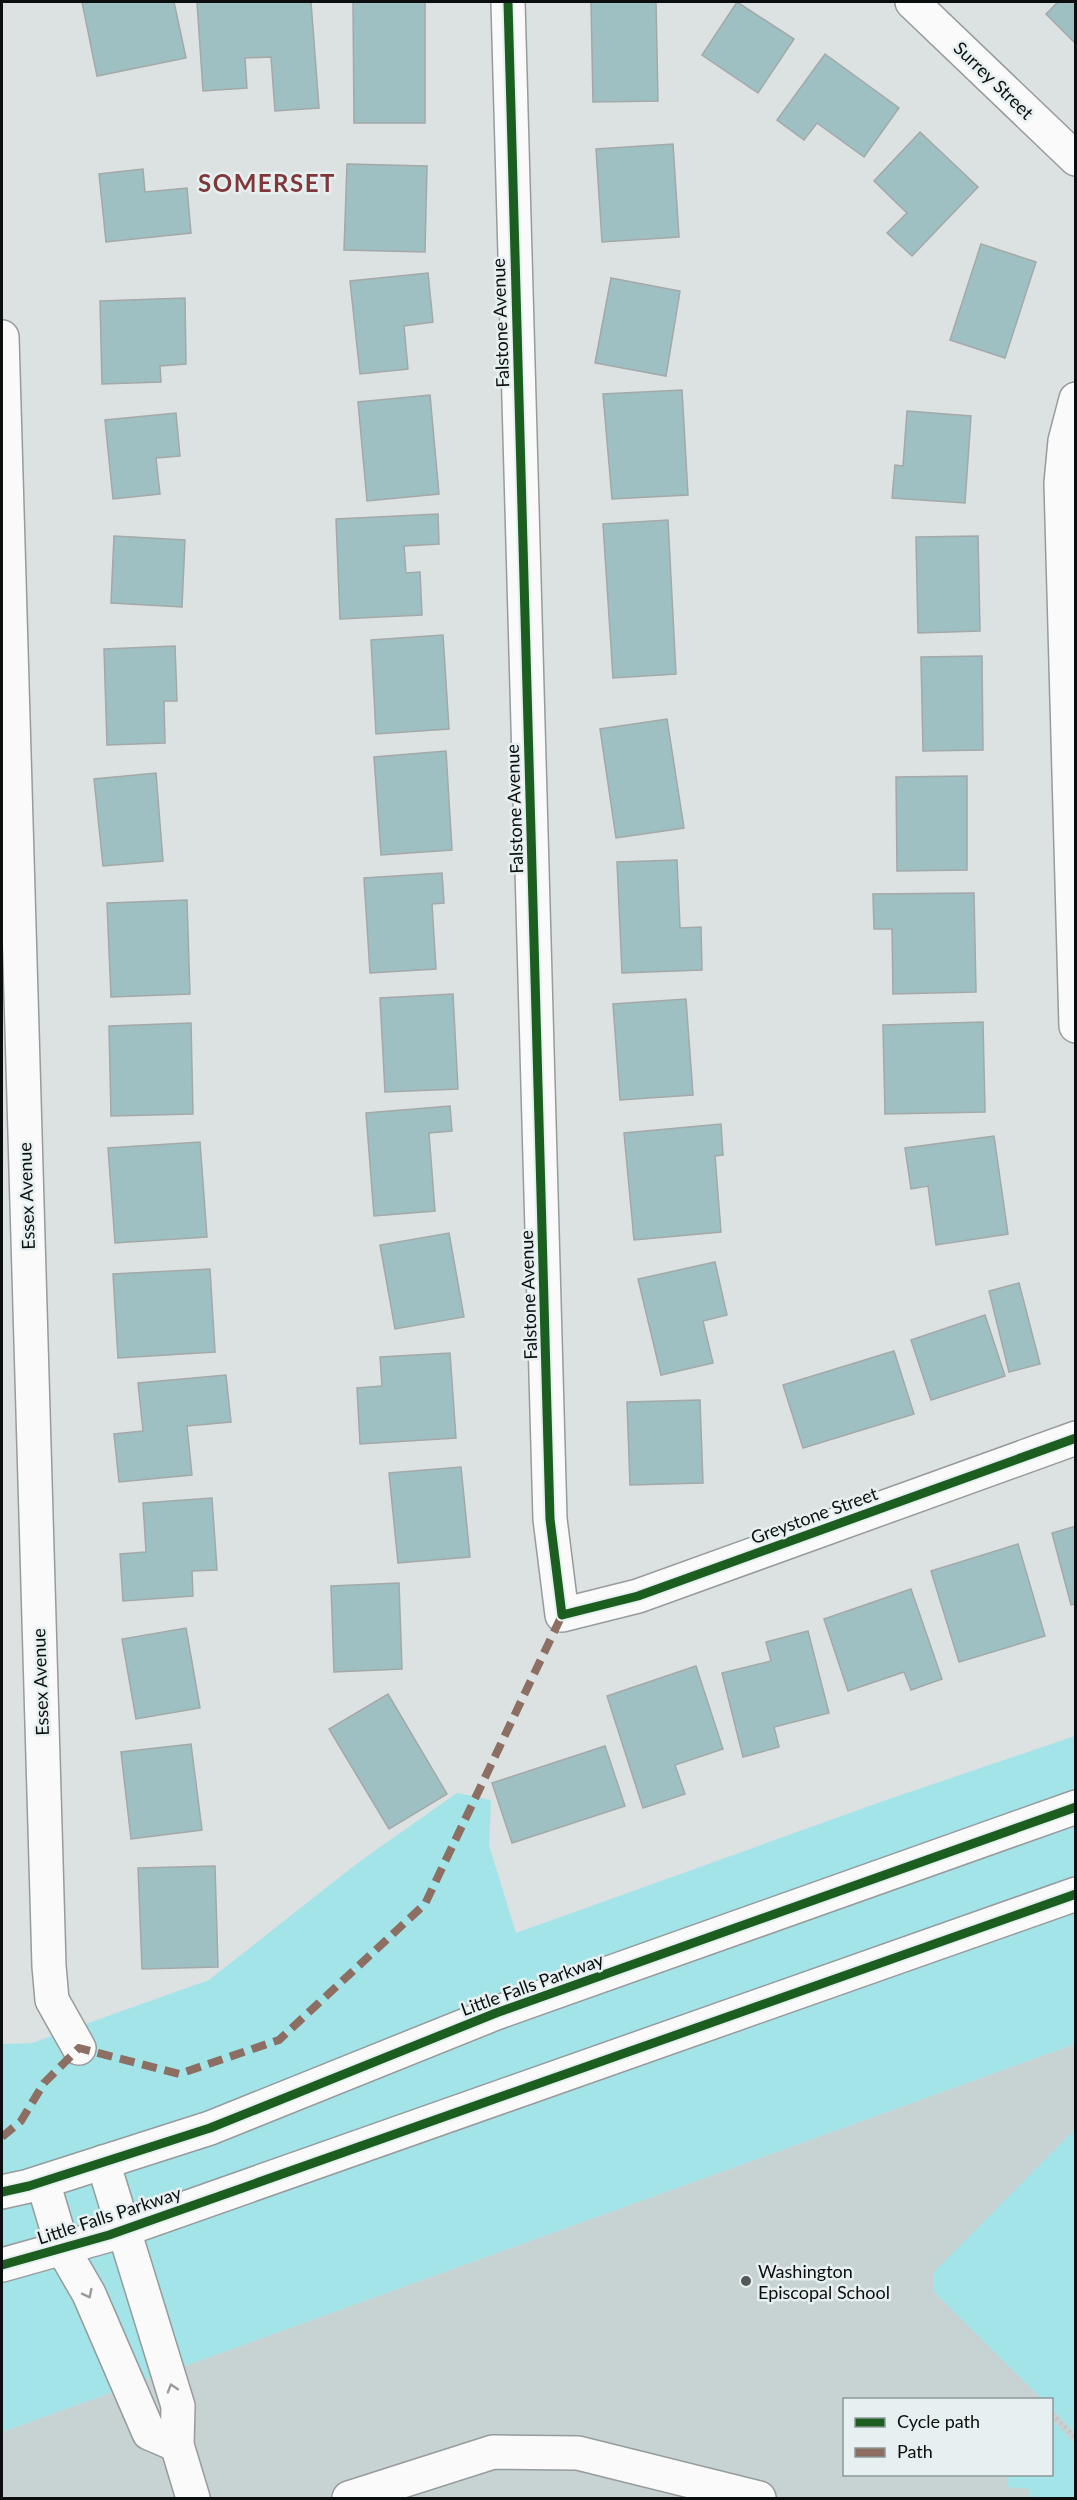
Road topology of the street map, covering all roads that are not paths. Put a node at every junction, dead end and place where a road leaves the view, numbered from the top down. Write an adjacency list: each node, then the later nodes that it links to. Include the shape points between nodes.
1 (508, 2): 8 (street, Falstone Avenue, via 550,1519)
2 (912, 2): 3 (street, Surrey Street)
3 (1076, 159)
4 (2, 337): 11 (street, Essex Avenue, via 49,1966 52,2000)
5 (1076, 399): 6 (street, via 1065,441 1061,483)
6 (1076, 1026)
7 (1076, 1438): 8 (street, Greystone Street, via 638,1596)
8 (562, 1615)
9 (1076, 1807): 12 (street, Little Falls Parkway, via 496,2013 210,2128)
10 (1076, 1894): 15 (street, Little Falls Parkway)
11 (79, 2048)
12 (104, 2162): 13 (street, Little Falls Parkway); 15 (street)
13 (43, 2182): 14 (street, Little Falls Parkway); 16 (street)
14 (2, 2193)
15 (123, 2230): 16 (street, Little Falls Parkway); 18 (street, one-way to 15, via 178,2406)
16 (63, 2249): 17 (street, Little Falls Parkway); 18 (street, one-way to 18, via 88,2294 149,2433)
17 (2, 2265)
18 (177, 2445): 19 (street)
19 (194, 2499)
20 (350, 2499): 21 (street, via 493,2452 578,2453)
21 (759, 2499)

